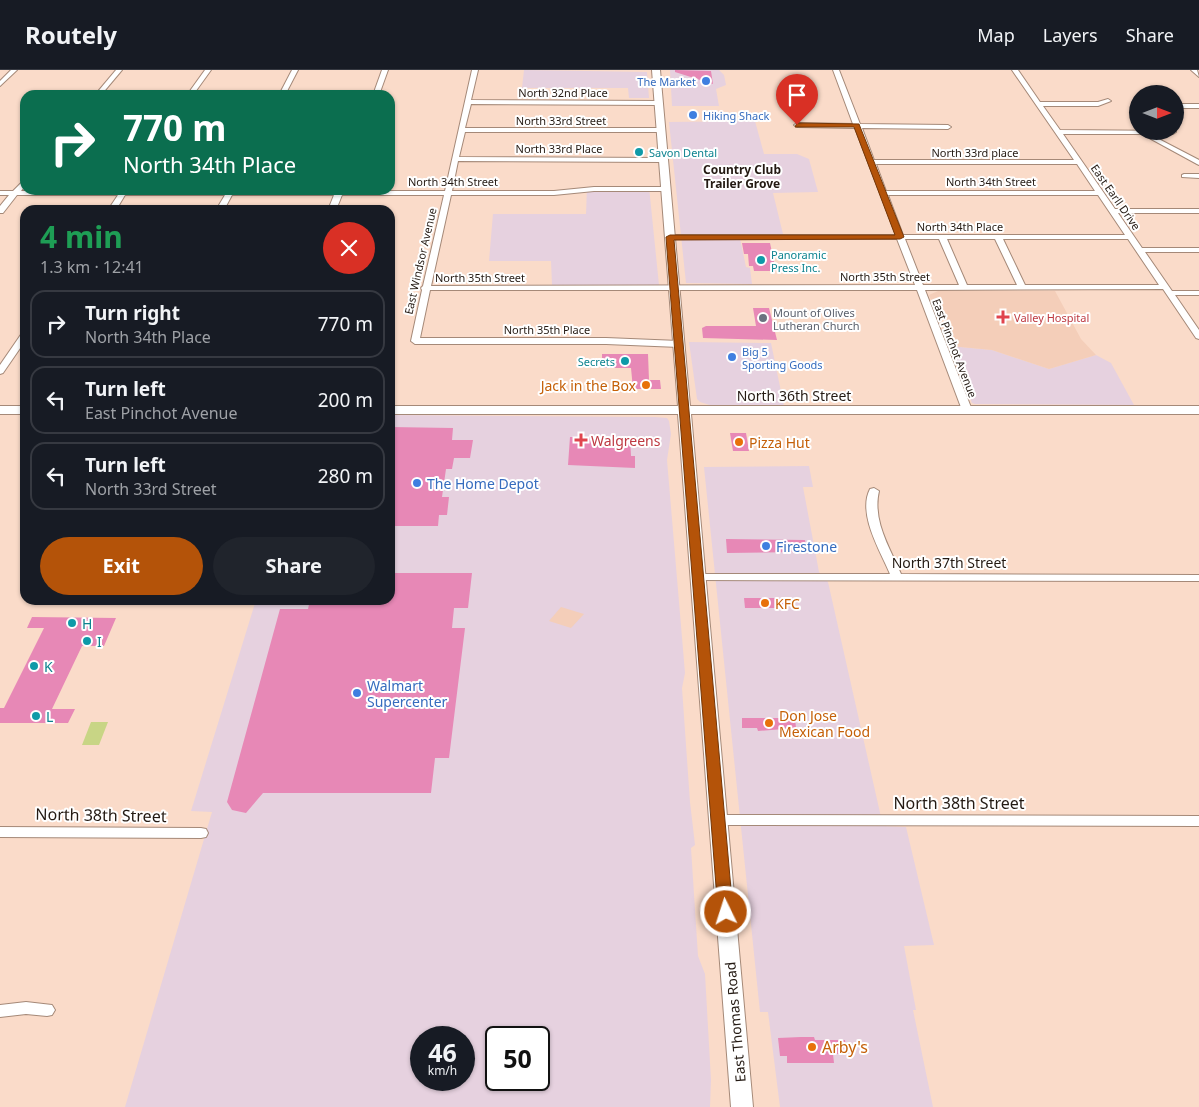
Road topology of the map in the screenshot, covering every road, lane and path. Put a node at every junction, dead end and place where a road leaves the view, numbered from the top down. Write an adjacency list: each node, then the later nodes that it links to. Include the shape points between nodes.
1 (14, 70): 12 (street)
2 (119, 70): 13 (street)
3 (208, 70): 14 (street)
4 (295, 70): 15 (street)
5 (385, 70): 16 (street)
6 (475, 70): 18 (street, East Windsor Avenue)
7 (656, 70): 19 (main road, East Thomas Road)
8 (836, 70): 24 (street, East Pinchot Avenue)
9 (1015, 70): 20 (street, East Earll Drive)
10 (1194, 70): 11 (street)
11 (1199, 75)
12 (0, 84)
13 (102, 90)
14 (194, 90)
15 (285, 90)
16 (378, 90)
17 (1108, 101): 20 (street, via 1098,104)
18 (468, 102): 19 (street, North 32nd Place); 26 (street, East Windsor Avenue)
19 (659, 103): 27 (main road, East Thomas Road)
20 (1039, 104): 28 (street, East Earll Drive)
21 (1184, 106): 22 (street)
22 (1199, 106)
23 (797, 125): 24 (street)
24 (857, 125): 25 (street); 33 (street, East Pinchot Avenue)
25 (948, 127)
26 (461, 130): 27 (street, North 33rd Street); 31 (street, East Windsor Avenue)
27 (661, 130): 32 (main road, East Thomas Road)
28 (1058, 132): 29 (street); 34 (street, East Earll Drive)
29 (1129, 132)
30 (1155, 140): 35 (street)
31 (455, 159): 32 (street, North 33rd Place); 44 (street, East Windsor Avenue)
32 (664, 160): 39 (main road, East Thomas Road)
33 (871, 162): 34 (street, North 33rd place); 45 (street, East Pinchot Avenue)
34 (1078, 162): 46 (street, East Earll Drive)
35 (1199, 163)
36 (1184, 176): 37 (street)
37 (1199, 176)
38 (20, 187): 41 (street)
39 (666, 189): 44 (street, North 34th Street); 50 (main road, East Thomas Road)
40 (0, 192): 41 (street, North 34th Street)
41 (16, 192): 42 (street, North 34th Street); 49 (street)
42 (20, 192)
43 (395, 192): 44 (street, North 34th Street)
44 (447, 193): 60 (street, East Windsor Avenue)
45 (883, 193): 46 (street, North 34th Street); 51 (street, East Pinchot Avenue)
46 (1100, 193): 47 (street, East Earll Drive)
47 (1112, 211): 48 (street); 54 (street, East Earll Drive)
48 (1199, 211)
49 (0, 212)
50 (670, 237): 51 (street, North 34th Place); 61 (main road, East Thomas Road)
51 (900, 237): 52 (street, North 34th Place); 58 (street, East Pinchot Avenue)
52 (942, 237): 53 (street, North 34th Place); 59 (street)
53 (998, 237): 54 (street, North 34th Place); 57 (street)
54 (1130, 237): 55 (street, East Earll Drive)
55 (1140, 250): 56 (street); 62 (street, East Earll Drive)
56 (1199, 250)
57 (1022, 284): 59 (street, North 35th Street); 62 (street, North 35th Street)
58 (920, 287): 59 (street, North 35th Street); 61 (street, North 35th Street); 73 (street, East Pinchot Avenue)
59 (964, 287)
60 (425, 288): 61 (street, North 35th Street); 65 (street, East Windsor Avenue)
61 (674, 288): 67 (main road, East Thomas Road)
62 (1167, 290): 63 (street, North 35th Street); 64 (street, East Earll Drive)
63 (1199, 293)
64 (1199, 336)
65 (415, 340): 67 (street, North 35th Place)
66 (20, 342): 68 (street)
67 (679, 344): 72 (main road, East Thomas Road)
68 (0, 371)
69 (0, 410): 70 (main road)
70 (20, 410)
71 (395, 410): 72 (main road, North 36th Street)
72 (685, 410): 73 (main road, North 36th Street); 76 (main road, East Thomas Road)
73 (967, 410): 74 (main road, North 36th Street)
74 (1199, 410)
75 (874, 491): 77 (street, via 871,501 882,548)
76 (698, 577): 77 (street, North 37th Street); 79 (main road, East Thomas Road)
77 (897, 577): 78 (street, North 37th Street)
78 (1199, 578)
79 (718, 820): 80 (street, North 38th Street); 85 (main road, East Thomas Road)
80 (1199, 820)
81 (0, 832): 82 (street, North 38th Street)
82 (201, 833)
83 (47, 1010): 84 (street)
84 (0, 1011)
85 (742, 1107)

